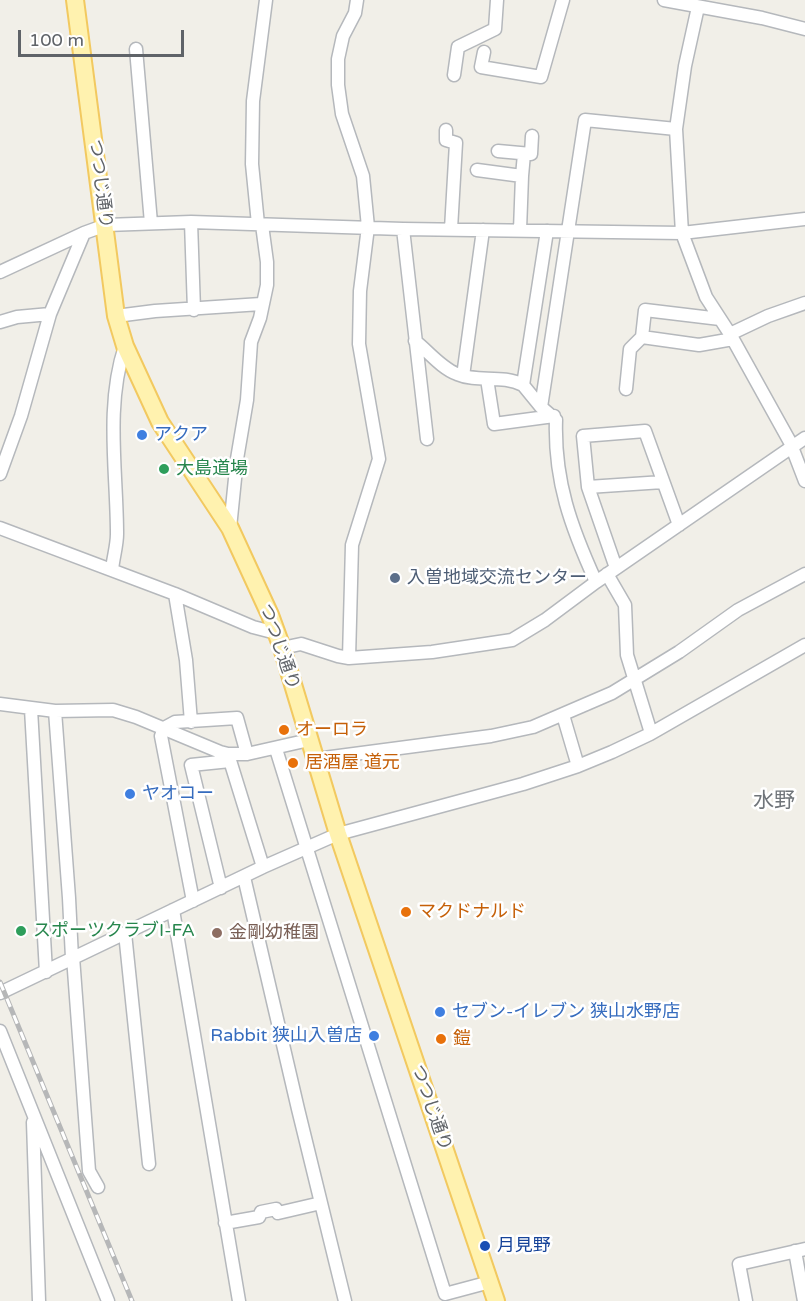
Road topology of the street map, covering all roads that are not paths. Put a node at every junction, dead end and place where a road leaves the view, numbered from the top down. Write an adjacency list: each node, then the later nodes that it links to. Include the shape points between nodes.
1 (75, 0): 23 (main road, つつじ通り)
2 (266, 0): 22 (street, via 253,101 252,164)
3 (357, 0): 24 (street, via 338,59 338,85 342,114 363,176)
4 (496, 0): 11 (street, via 495,28 459,47)
5 (563, 0): 10 (street, via 541,77 481,67)
6 (664, 0): 7 (street)
7 (698, 7): 8 (street); 12 (street)
8 (805, 29)
9 (136, 49): 21 (street)
10 (484, 52)
11 (454, 75)
12 (676, 129): 30 (street, via 585,120); 32 (street)
13 (446, 130): 26 (street, via 446,140 456,143)
14 (532, 136): 16 (street, via 531,154)
15 (498, 151): 16 (street)
16 (524, 154): 18 (street)
17 (477, 170): 18 (street)
18 (522, 176): 28 (street)
19 (805, 219): 32 (street)
20 (190, 222): 21 (street); 22 (street); 36 (street)
21 (151, 223): 23 (street)
22 (260, 224): 24 (street); 35 (street, via 267,262 267,285)
23 (106, 225): 31 (street); 38 (main road, つつじ通り)
24 (368, 227): 25 (street); 68 (street, via 360,291 359,344 379,459 352,544)
25 (403, 229): 26 (street); 43 (street)
26 (452, 229): 27 (street)
27 (483, 230): 28 (street); 45 (street)
28 (520, 230): 29 (street)
29 (547, 231): 30 (street); 47 (street)
30 (568, 232): 32 (street); 49 (street)
31 (84, 233): 33 (street); 37 (street)
32 (682, 233): 39 (street, via 706,297)
33 (0, 272)
34 (805, 303): 42 (street, via 768,316)
35 (261, 304): 36 (street); 60 (street, via 251,342)
36 (194, 310): 38 (street)
37 (50, 314): 40 (street); 54 (street)
38 (116, 316): 44 (main road, つつじ通り)
39 (720, 320): 41 (street, via 645,310); 42 (street)
40 (0, 322)
41 (642, 337): 42 (street, via 699,345); 48 (street, via 630,349)
42 (732, 337): 53 (street)
43 (415, 341): 45 (street, via 449,370); 52 (street)
44 (124, 346): 60 (main road, つつじ通り, via 160,422); 61 (street, via 116,377 113,466 117,536)
45 (463, 376): 46 (street)
46 (487, 379): 47 (street, via 506,378); 50 (street, via 494,424)
47 (522, 385): 49 (street)
48 (626, 389)
49 (541, 407): 50 (street)
50 (554, 416): 64 (street, via 565,504)
51 (805, 438): 53 (street)
52 (427, 439)
53 (792, 447): 55 (street); 58 (street)
54 (0, 474)
55 (805, 481)
56 (663, 482): 57 (street); 57 (street, via 645,431 583,436); 58 (street)
57 (588, 487): 62 (street)
58 (679, 525): 62 (street)
59 (0, 528): 61 (street)
60 (230, 528): 66 (main road, つつじ通り)
61 (112, 570): 65 (street)
62 (612, 571): 64 (street); 69 (street, via 626,605 627,655)
63 (805, 574): 69 (street, via 738,610)
64 (596, 582): 68 (street, via 512,640 432,652)
65 (175, 594): 66 (street); 74 (street)
66 (279, 640): 68 (street); 77 (main road, つつじ通り)
67 (805, 645): 76 (street)
68 (349, 658)
69 (635, 680): 73 (street); 76 (street)
70 (0, 704): 71 (street)
71 (31, 709): 72 (street); 92 (street)
72 (55, 711): 75 (street, via 113,711); 91 (street)
73 (563, 715): 81 (street, via 528,729 491,736); 82 (street)
74 (191, 722): 75 (street); 79 (street, via 237,718)
75 (164, 728): 80 (street); 88 (street, via 162,736)
76 (651, 734): 82 (street)
77 (309, 740): 78 (street); 81 (main road, つつじ通り)
78 (276, 749): 79 (street); 84 (street)
79 (247, 754): 80 (street)
80 (229, 757): 85 (street); 87 (street, via 191,765)
81 (316, 759): 83 (main road, つつじ通り)
82 (578, 766): 83 (street)
83 (338, 834): 84 (street); 103 (main road, つつじ通り)
84 (305, 848): 85 (street); 103 (street, via 445,1293)
85 (263, 867): 86 (street)
86 (244, 877): 87 (street); 100 (street)
87 (221, 888): 88 (street)
88 (193, 901): 89 (street)
89 (173, 910): 90 (street); 101 (street)
90 (125, 933): 91 (street); 98 (street)
91 (73, 957): 92 (street); 99 (street, via 89,1171)
92 (46, 972): 93 (street)
93 (0, 993)
94 (0, 1031): 95 (street)
95 (14, 1067): 96 (street); 97 (street)
96 (0, 1069)
97 (33, 1116): 104 (street); 105 (street)
98 (149, 1164)
99 (98, 1187)
100 (321, 1203): 101 (street, via 278,1213 276,1209 261,1212 259,1217); 107 (street)
101 (225, 1223): 106 (street)
102 (800, 1250): 109 (street, via 740,1264); 110 (street)
103 (490, 1282): 108 (main road, つつじ通り)
104 (39, 1301)
105 (108, 1301)
106 (239, 1301)
107 (345, 1301)
108 (496, 1301)
109 (746, 1301)
110 (804, 1301)

